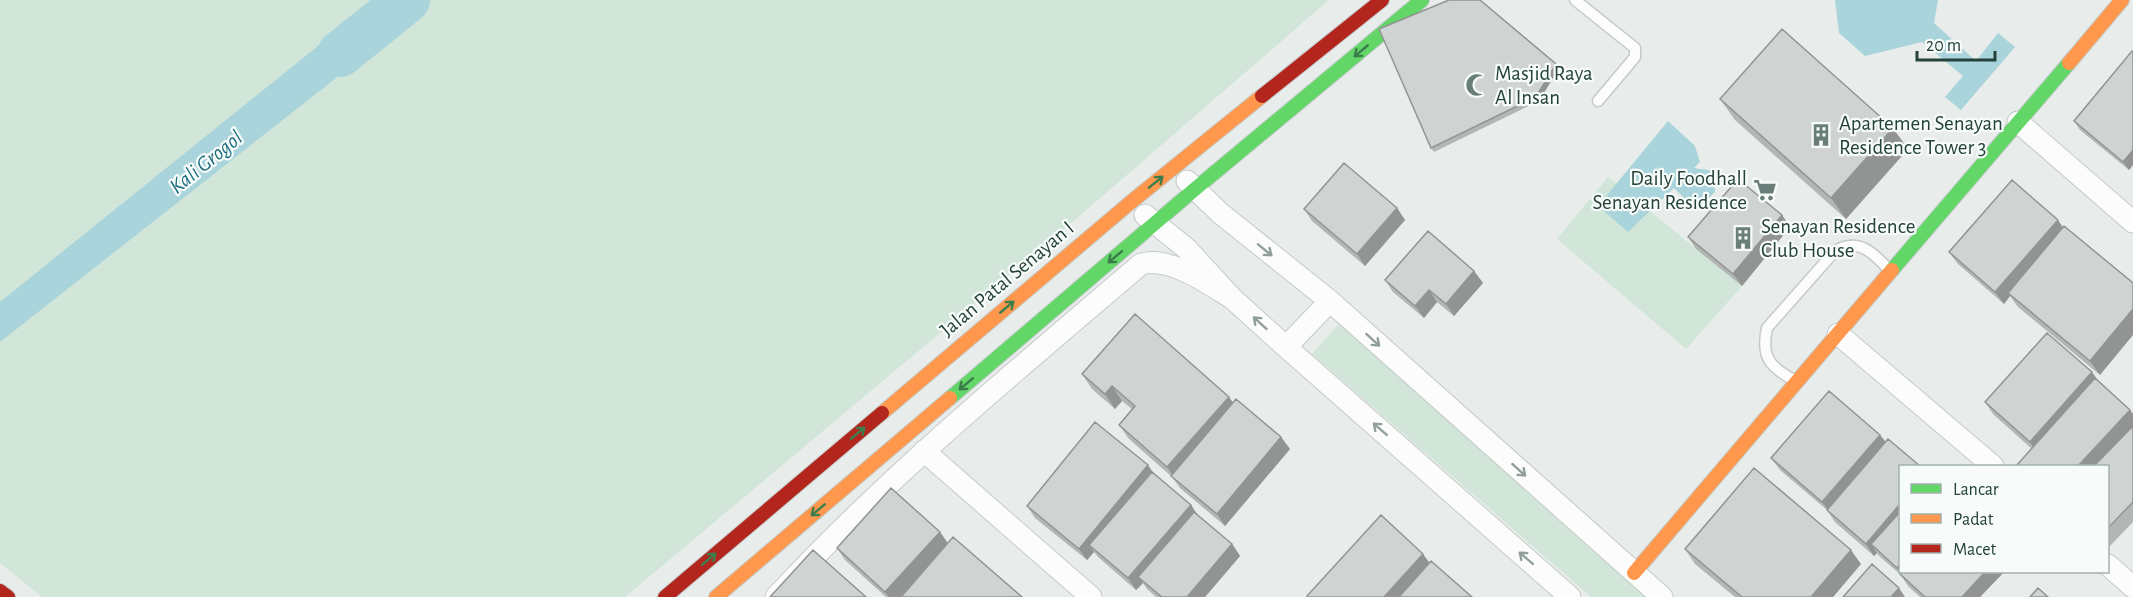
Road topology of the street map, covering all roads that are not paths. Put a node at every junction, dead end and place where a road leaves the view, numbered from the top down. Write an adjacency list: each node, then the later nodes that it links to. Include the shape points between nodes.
1 (1382, 0): 7 (main road, Jalan Patal Senayan I)
2 (1422, 0): 8 (main road, one-way to 8)
3 (1575, 0): 5 (lane, via 1635,48 1635,57)
4 (2122, 0): 6 (main road)
5 (1598, 101)
6 (2019, 122): 10 (street); 12 (main road)
7 (1175, 166): 8 (street); 9 (main road, Jalan Patal Senayan I, one-way to 7)
8 (1195, 189): 11 (main road); 14 (street, one-way to 14)
9 (1131, 202): 11 (street); 25 (main road, Jalan Patal Senayan I, one-way to 9)
10 (2133, 222)
11 (1154, 224): 13 (street, via 1187,249); 26 (main road, one-way to 26)
12 (1891, 272): 15 (main road); 17 (lane, via 1869,251 1845,245 1835,251 1767,328 1764,344 1768,360)
13 (1233, 299): 16 (street, one-way to 13); 18 (street, via 1159,261 1141,264)
14 (1330, 302): 16 (street); 21 (street, one-way to 21)
15 (1838, 334): 17 (main road); 19 (street)
16 (1286, 347): 29 (street, one-way to 16)
17 (1797, 382): 21 (main road)
18 (924, 451): 27 (street); 28 (street)
19 (1992, 465)
20 (2109, 566): 22 (street)
21 (1634, 573): 30 (street)
22 (2133, 587)
23 (0, 591): 24 (main road)
24 (8, 597)
25 (665, 597)
26 (716, 597)
27 (776, 597)
28 (1091, 597)
29 (1570, 597)
30 (1662, 597)

